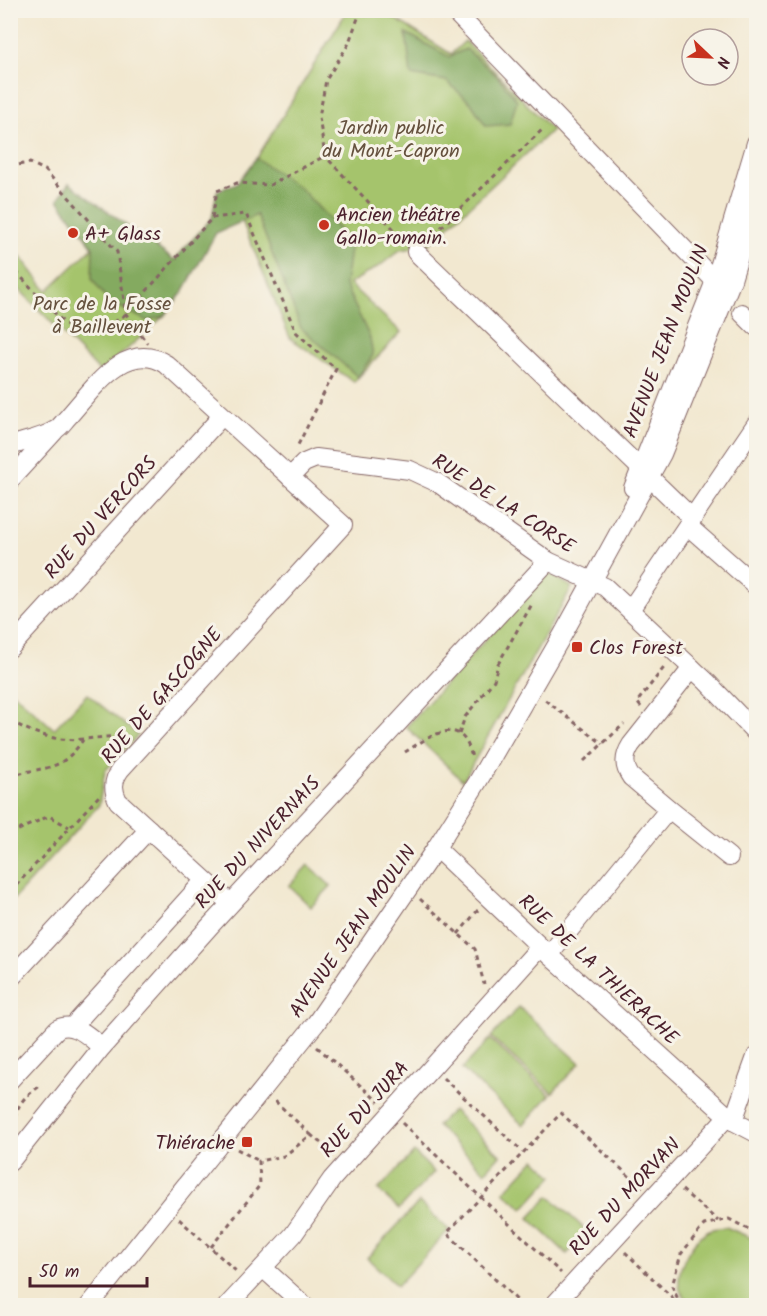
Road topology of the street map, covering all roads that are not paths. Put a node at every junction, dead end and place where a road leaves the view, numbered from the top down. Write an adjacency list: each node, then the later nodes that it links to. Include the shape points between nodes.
1 (453, 10): 5 (street)
2 (756, 143): 5 (street, AVENUE JEAN MOULIN)
3 (756, 200): 12 (street, AVENUE JEAN MOULIN, via 729,286 668,439)
4 (416, 252): 12 (street)
5 (714, 281): 12 (street, AVENUE JEAN MOULIN)
6 (742, 313): 7 (street)
7 (756, 327)
8 (222, 416): 10 (street, via 160,361 132,358 102,380); 13 (street); 20 (street, RUE DU VERCORS)
9 (756, 424): 15 (street)
10 (56, 430): 11 (street); 14 (street)
11 (10, 446)
12 (645, 473): 15 (street); 17 (street, AVENUE JEAN MOULIN)
13 (290, 477): 16 (street, RUE DE LA CORSE, via 304,463 323,458 420,473); 24 (street, RUE DE GASCOGNE, via 343,525 117,774 114,788 118,801)
14 (10, 480)
15 (690, 523): 18 (street); 19 (street)
16 (548, 561): 17 (street, RUE DE LA CORSE); 28 (street, RUE DU NIVERNAIS)
17 (592, 581): 19 (street, RUE DE LA CORSE, via 605,587); 25 (street, AVENUE JEAN MOULIN)
18 (756, 586)
19 (630, 610): 21 (street, RUE DE LA CORSE)
20 (10, 648)
21 (692, 668): 22 (street, RUE DE LA CORSE); 23 (street, via 627,751 625,764 631,777)
22 (756, 733)
23 (669, 808): 26 (street); 29 (street, RUE DU JURA)
24 (148, 829): 27 (street); 30 (street)
25 (436, 848): 29 (street, RUE DE LA THIERACHE); 39 (street, AVENUE JEAN MOULIN, via 305,1037)
26 (729, 857)
27 (204, 880): 28 (street); 31 (street)
28 (230, 903): 32 (street, RUE DU NIVERNAIS)
29 (544, 951): 35 (street, RUE DE LA THIERACHE); 38 (street, RUE DU JURA, via 490,1003 322,1190 293,1235)
30 (10, 979)
31 (73, 1026): 32 (street); 34 (street, via 57,1029)
32 (102, 1047): 37 (street, RUE DU NIVERNAIS)
33 (756, 1057): 35 (street)
34 (10, 1080)
35 (730, 1119): 36 (street, RUE DE LA THIERACHE); 42 (street, RUE DU MORVAN)
36 (756, 1133)
37 (10, 1162)
38 (263, 1268): 40 (street, RUE DU JURA); 41 (street)
39 (89, 1305)
40 (227, 1305)
41 (305, 1305)
42 (553, 1305)

